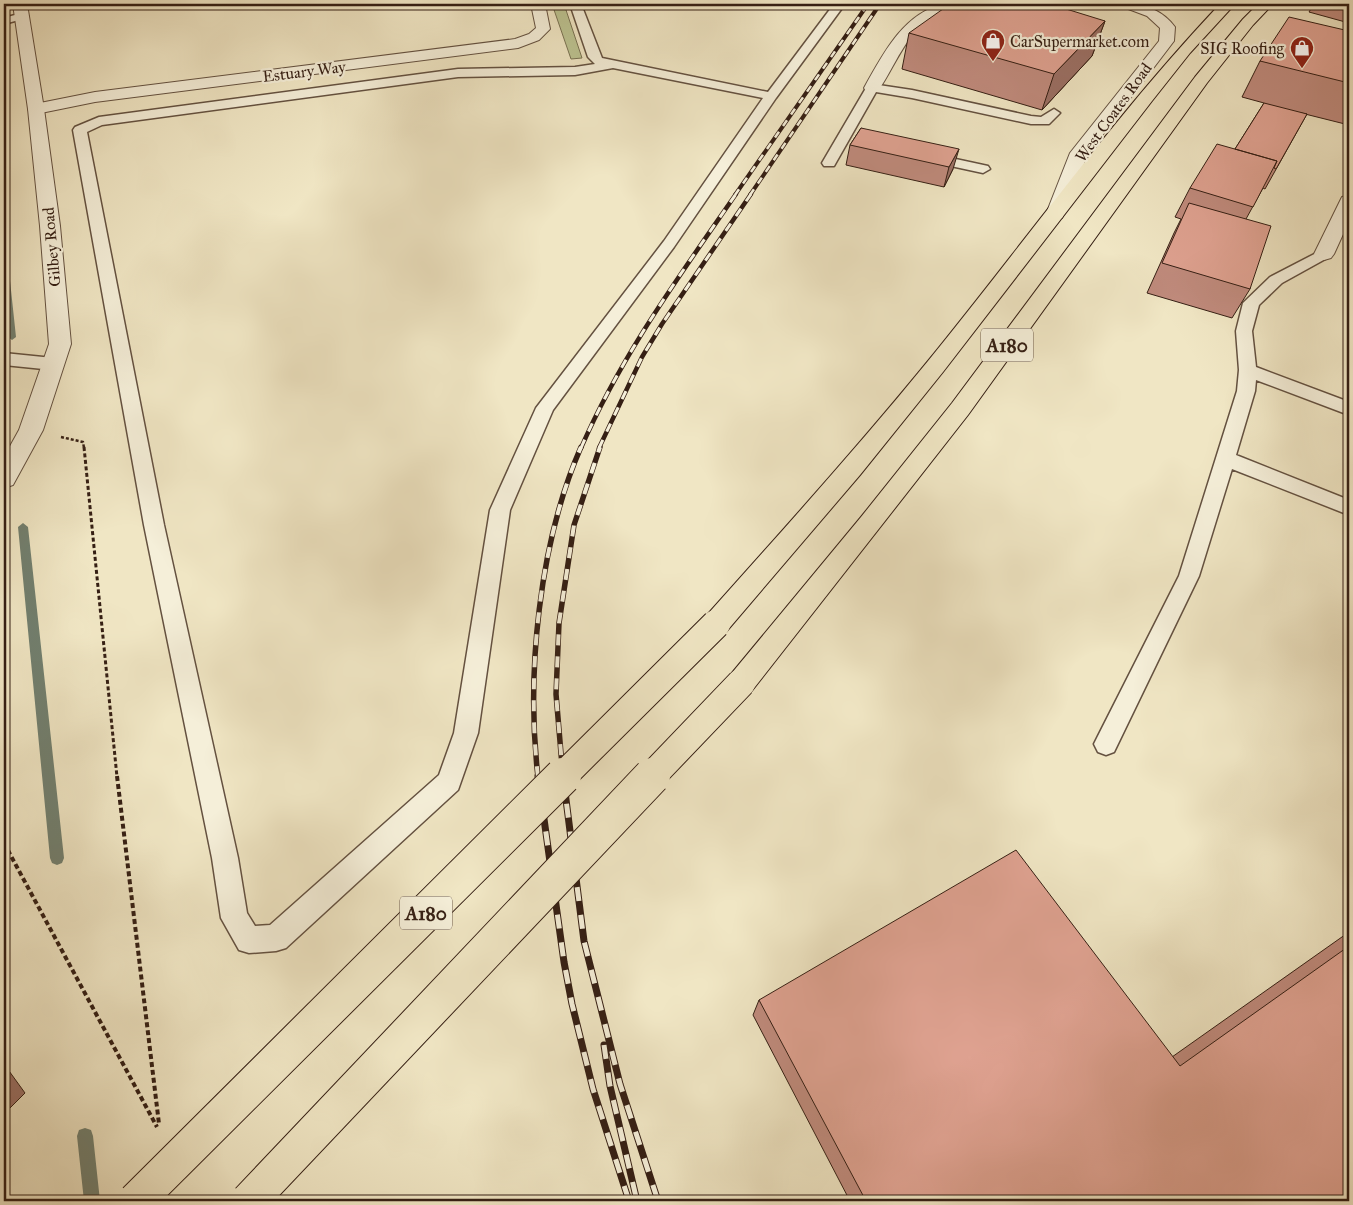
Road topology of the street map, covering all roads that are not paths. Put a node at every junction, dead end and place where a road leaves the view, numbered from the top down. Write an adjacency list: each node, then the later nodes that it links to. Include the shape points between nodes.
1 (538, 4): 12 (street, Estuary Way, via 543,29 534,37 518,43 95,97)
2 (575, 4): 9 (lane, via 594,57)
3 (839, 4): 11 (lane)
4 (960, 4): 10 (street, via 927,14 911,29)
5 (1128, 4): 20 (street, West Coates Road, via 1152,13 1168,27 1166,41 1079,153)
6 (1228, 4): 20 (highway, A180, via 1185,50)
7 (1266, 4): 31 (highway, A180, bridge, via 1201,80 954,417 741,683)
8 (15, 14): 12 (street, Gilbey Road)
9 (609, 65): 11 (lane); 11 (lane, via 575,71 458,73 99,121 80,130 154,525 225,858 234,918 249,940 276,938 448,782 466,733 500,510 545,408 669,244)
10 (872, 88): 13 (lane, via 1030,120 1044,121); 14 (lane)
11 (771, 96)
12 (36, 109): 23 (street, Gilbey Road, via 60,344)
13 (1054, 113)
14 (842, 140): 15 (lane); 17 (lane)
15 (861, 143)
16 (917, 155): 18 (lane)
17 (829, 163)
18 (983, 169)
19 (1349, 201): 21 (street)
20 (1055, 214): 30 (highway, A180, bridge, via 851,469 716,624)
21 (1324, 254): 24 (lane, via 1276,280 1252,304 1244,331)
22 (4, 359): 23 (lane)
23 (53, 364): 27 (street, Gilbey Road, via 31,430)
24 (1248, 370): 25 (lane); 26 (lane, via 1246,391)
25 (1349, 409)
26 (1226, 459): 28 (lane); 29 (lane, via 1189,576)
27 (4, 479)
28 (1349, 508)
29 (1106, 744)
30 (136, 1201)
31 (250, 1201)

